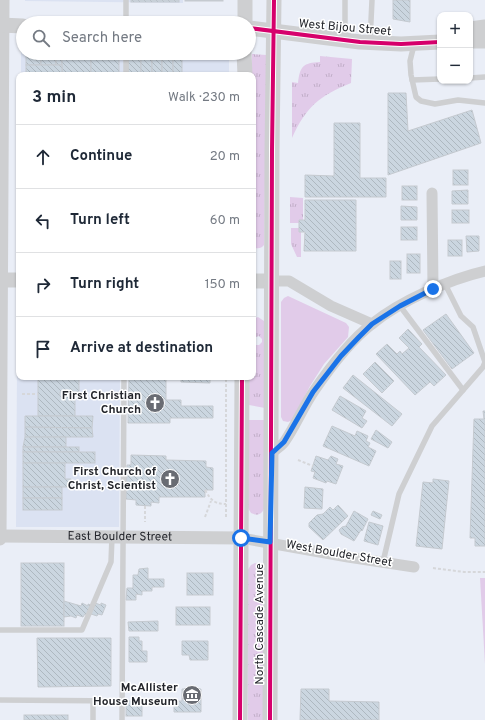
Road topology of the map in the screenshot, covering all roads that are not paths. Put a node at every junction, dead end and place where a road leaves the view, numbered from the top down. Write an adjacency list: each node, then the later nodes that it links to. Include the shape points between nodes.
1 (3, 0): 9 (street)
2 (126, 0): 7 (lane)
3 (245, 0): 8 (main road)
4 (274, 0): 14 (main road, North Cascade Avenue)
5 (345, 0): 15 (lane)
6 (372, 0): 18 (lane)
7 (126, 16)
8 (245, 16)
9 (2, 26): 10 (main road); 32 (street)
10 (16, 26)
11 (485, 27): 13 (main road)
12 (256, 29): 14 (main road, West Bijou Street)
13 (473, 29)
14 (274, 31): 15 (main road, West Bijou Street); 35 (main road, North Cascade Avenue)
15 (345, 40): 18 (main road, West Bijou Street)
16 (473, 41): 17 (main road)
17 (485, 41)
18 (370, 42): 20 (main road, West Bijou Street)
19 (437, 42): 20 (main road, West Bijou Street)
20 (414, 43): 28 (lane, via 410,61)
21 (126, 60): 23 (lane)
22 (244, 60): 24 (main road)
23 (126, 72)
24 (245, 72)
25 (485, 77): 26 (lane)
26 (473, 78)
27 (437, 79): 28 (lane)
28 (412, 80): 29 (lane, via 416,97 421,101 435,104 458,100)
29 (485, 103)
30 (432, 193): 37 (street)
31 (485, 271): 36 (street)
32 (1, 280): 33 (main road); 43 (street)
33 (16, 280)
34 (256, 281): 35 (main road)
35 (272, 281): 39 (street, via 289,281 331,306); 44 (main road, North Cascade Avenue)
36 (445, 284): 37 (street); 42 (lane, via 461,316 473,327 484,362 483,367)
37 (433, 289): 38 (street)
38 (400, 306): 39 (street); 42 (lane)
39 (372, 324): 44 (street, via 326,375 284,442)
40 (124, 380): 45 (lane)
41 (242, 380): 47 (main road, North Cascade Avenue)
42 (463, 390): 49 (lane, via 432,426 399,494)
43 (0, 408): 46 (street)
44 (272, 453): 48 (main road, North Cascade Avenue)
45 (117, 537): 46 (street, East Boulder Street); 47 (street, East Boulder Street); 51 (lane, via 111,562 82,630); 54 (lane)
46 (0, 538)
47 (241, 538): 48 (street, West Boulder Street); 57 (main road, North Cascade Avenue)
48 (270, 542): 49 (street, West Boulder Street); 58 (main road, North Cascade Avenue)
49 (383, 562): 50 (street, West Boulder Street)
50 (414, 567)
51 (0, 630)
52 (0, 700): 53 (lane)
53 (93, 701): 54 (lane); 55 (lane)
54 (122, 701): 56 (lane)
55 (93, 720)
56 (122, 720)
57 (240, 720)
58 (270, 720)

